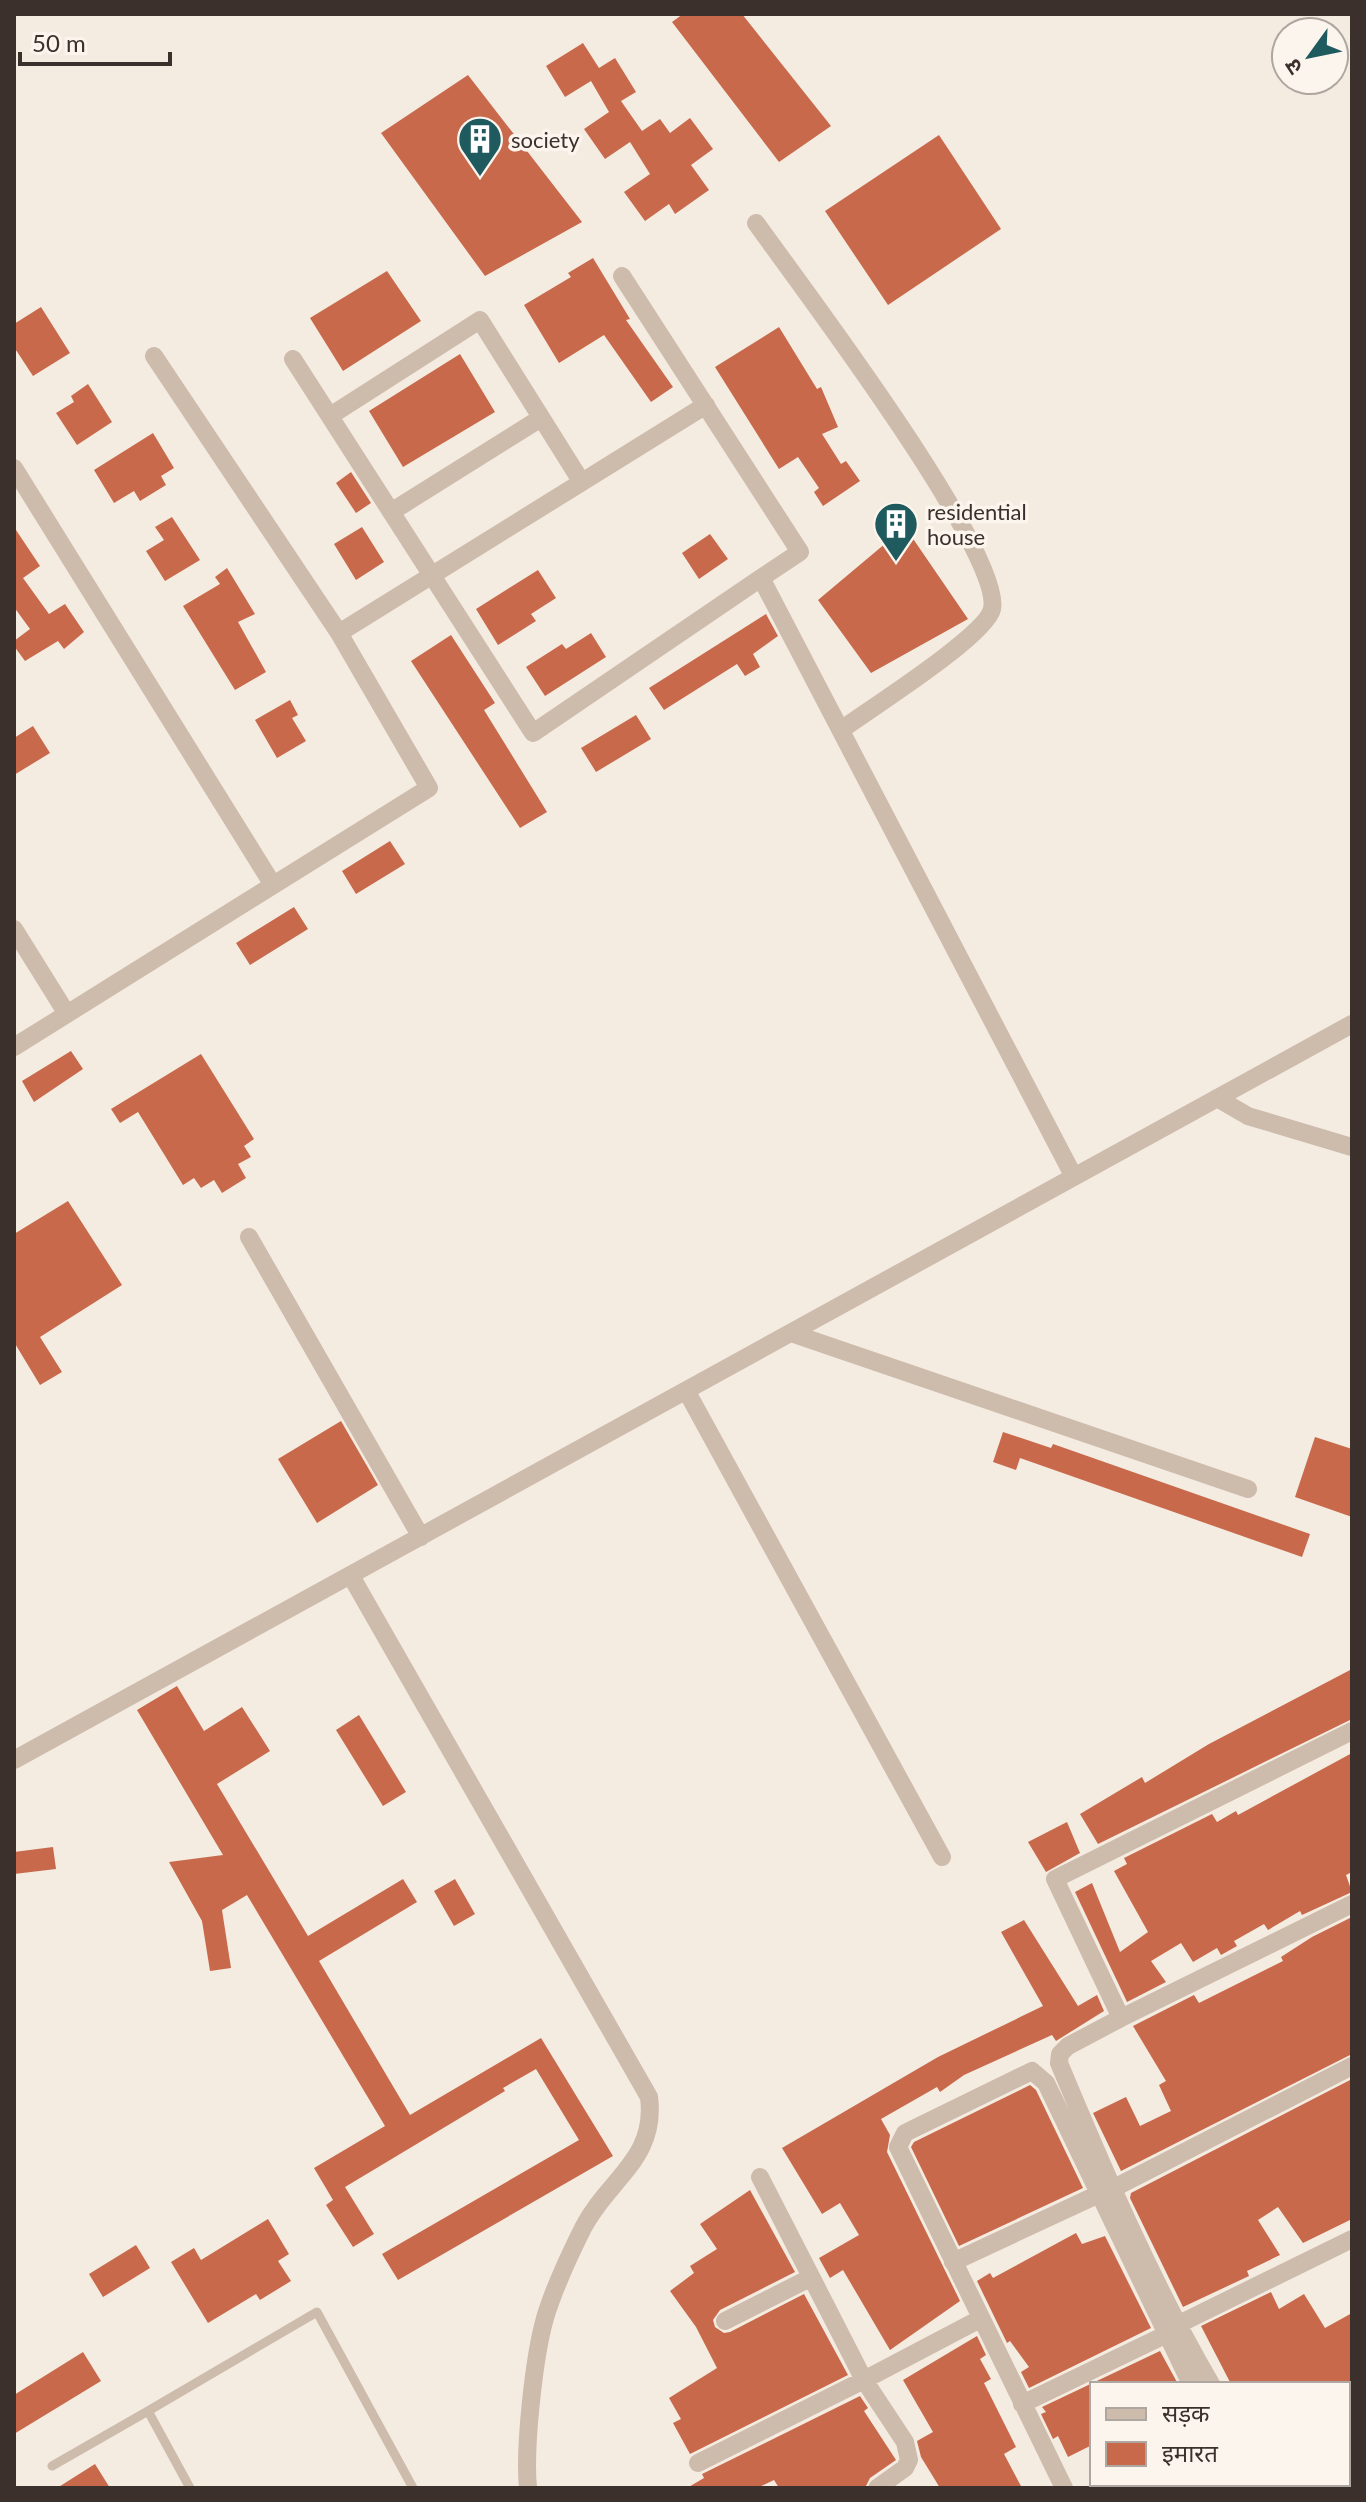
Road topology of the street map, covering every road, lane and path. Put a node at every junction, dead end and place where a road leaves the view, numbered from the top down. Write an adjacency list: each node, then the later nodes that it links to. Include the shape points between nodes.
1 (756, 223): 14 (street, via 944,491 987,573 992,609 984,624)
2 (622, 276): 5 (street)
3 (154, 356): 13 (street)
4 (293, 359): 6 (street)
5 (706, 405): 9 (street); 12 (street, via 800,552)
6 (330, 416): 7 (street, via 480,320); 10 (street)
7 (541, 418): 9 (street); 10 (street)
8 (14, 468): 15 (street)
9 (581, 481): 11 (street)
10 (391, 512): 11 (street)
11 (432, 575): 12 (street, via 533,733); 13 (street)
12 (761, 578): 14 (street)
13 (339, 633): 15 (street, via 429,788)
14 (841, 730): 22 (street)
15 (273, 885): 17 (street)
16 (14, 929): 17 (street)
17 (67, 1014): 19 (street)
18 (1352, 1024): 20 (street)
19 (14, 1047)
20 (1217, 1098): 21 (street, via 1248,1116); 22 (street)
21 (1352, 1147)
22 (1074, 1177): 24 (street)
23 (249, 1237): 27 (street)
24 (791, 1333): 25 (street); 26 (street)
25 (687, 1392): 27 (street); 31 (street)
26 (1248, 1489)
27 (421, 1537): 28 (street)
28 (351, 1576): 30 (street); 52 (street, via 649,2097 649,2132 642,2149 584,2227 544,2321)
29 (1352, 1731): 33 (street, via 1055,1879)
30 (14, 1760)
31 (942, 1857)
32 (1352, 1904): 33 (street)
33 (1121, 2018): 36 (street, via 1068,2046 1059,2063)
34 (1352, 2066): 36 (street)
35 (760, 2177): 39 (street)
36 (1105, 2192): 38 (street); 38 (street, via 1046,2083 1032,2071 1008,2082 898,2140); 42 (street)
37 (1352, 2239): 42 (street)
38 (953, 2262): 40 (street)
39 (810, 2278): 41 (street); 43 (street)
40 (980, 2319): 43 (street); 46 (street)
41 (725, 2321)
42 (1172, 2330): 44 (street); 45 (street); 46 (street)
43 (864, 2380): 48 (street); 53 (street, via 905,2442 909,2460)
44 (1190, 2382)
45 (1210, 2382)
46 (1022, 2404): 54 (street)
47 (148, 2411): 49 (lane); 50 (lane); 51 (lane, via 317,2312)
48 (698, 2463)
49 (52, 2466)
50 (190, 2488)
51 (413, 2488)
52 (528, 2488)
53 (877, 2488)
54 (1064, 2488)

